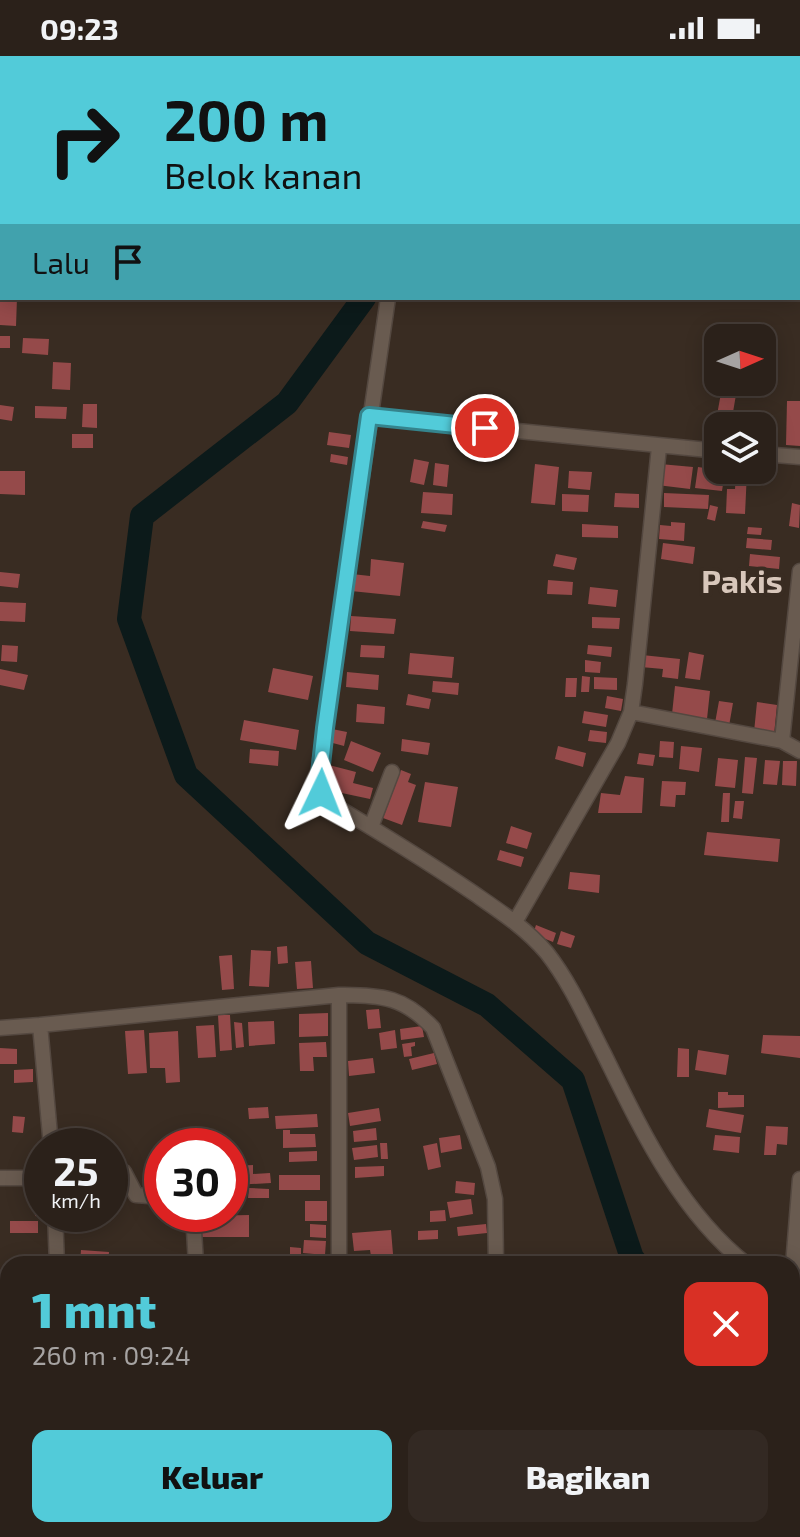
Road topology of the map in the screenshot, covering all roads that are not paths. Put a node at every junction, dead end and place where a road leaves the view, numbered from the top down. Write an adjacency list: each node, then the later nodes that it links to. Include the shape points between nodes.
1 (388, 300): 2 (street)
2 (369, 416): 3 (street); 12 (street, via 319,783 327,801)
3 (659, 447): 4 (street); 8 (street)
4 (704, 450)
5 (776, 455): 6 (street)
6 (800, 457)
7 (800, 571): 9 (street)
8 (631, 712): 9 (street); 13 (street)
9 (782, 741): 10 (street)
10 (800, 751)
11 (392, 772): 12 (street)
12 (371, 827): 13 (street)
13 (515, 922): 29 (street, via 546,952 571,988 638,1124 695,1214)
14 (339, 995): 15 (street); 27 (street); 28 (street, via 402,1002 433,1028 488,1167 495,1199)
15 (40, 1025): 16 (street); 17 (street)
16 (0, 1028)
17 (49, 1128)
18 (0, 1178): 19 (street)
19 (24, 1178)
20 (800, 1179): 30 (street)
21 (128, 1180): 22 (street, via 136,1195)
22 (144, 1196)
23 (56, 1232): 25 (street)
24 (194, 1232): 26 (street)
25 (57, 1256)
26 (196, 1256)
27 (339, 1256)
28 (496, 1256)
29 (736, 1256)
30 (794, 1256)

